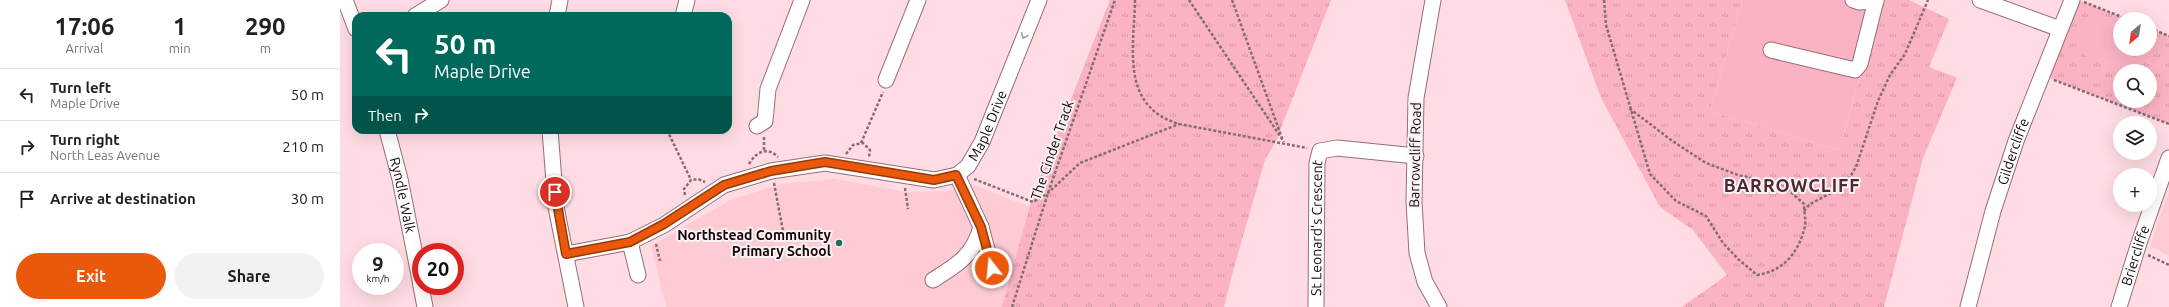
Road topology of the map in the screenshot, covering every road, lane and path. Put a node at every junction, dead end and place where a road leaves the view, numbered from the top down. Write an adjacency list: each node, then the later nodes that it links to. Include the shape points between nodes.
1 (344, 0): 24 (street)
2 (441, 0): 20 (street)
3 (560, 0): 21 (street)
4 (688, 0): 22 (street)
5 (802, 0): 34 (street, via 768,90 765,120)
6 (918, 0): 30 (street)
7 (1039, 0): 43 (street, Maple Drive, one-way to 43, via 982,142)
8 (1115, 0): 49 (path, The Cinder Track)
9 (1135, 0): 32 (path, via 1133,72 1136,85 1151,110 1163,119)
10 (1189, 0): 39 (path)
11 (1232, 0): 39 (path)
12 (1433, 0): 41 (street, Barrowcliff Road, via 1416,98)
13 (1604, 0): 31 (path, via 1606,25)
14 (1853, 0): 15 (street)
15 (1876, 0): 28 (street, via 1860,64 1855,70)
16 (1928, 0): 48 (path, via 1905,54 1890,75 1878,102 1856,167 1847,182)
17 (1980, 0): 25 (street)
18 (2072, 0): 25 (street, Gildercliffe)
19 (2078, 0): 23 (path)
20 (422, 12)
21 (558, 12)
22 (684, 12)
23 (2113, 14)
24 (352, 19)
25 (2060, 29): 29 (street, Gildercliffe)
26 (2157, 31): 27 (path)
27 (2169, 36)
28 (1771, 50)
29 (2042, 76): 33 (path); 68 (street, Gildercliffe, via 2016,141 1993,211)
30 (886, 80): 38 (path)
31 (1629, 108): 47 (path, via 1706,163 1738,175); 51 (path, via 1650,174 1676,201 1706,216 1723,243 1757,275 1772,273 1786,263 1799,245 1805,225)
32 (1179, 124): 39 (path); 49 (path, via 1080,163)
33 (2169, 124)
34 (757, 126)
35 (388, 134): 55 (street, Ryndle Walk)
36 (550, 134): 57 (street, via 556,207)
37 (669, 134): 46 (path)
38 (861, 143)
39 (1284, 143): 40 (path)
40 (1320, 151): 41 (street, St Leonard's Crescent, via 1337,148); 66 (street, St Leonard's Crescent, via 1317,163)
41 (1416, 156): 67 (street, Barrowcliff Road, via 1414,202 1417,253 1425,282)
42 (2169, 158): 56 (street, Briercliffe)
43 (962, 170): 45 (street, Maple Drive, via 934,180); 49 (path, via 975,180 1033,202); 52 (street)
44 (771, 171): 45 (street, Maple Drive, via 825,162); 53 (path); 54 (street, Maple Drive, via 724,185 664,224)
45 (903, 176): 50 (path)
46 (691, 180)
47 (1784, 186): 48 (path, via 1803,185 1823,191); 51 (path, via 1804,204)
48 (1836, 191): 51 (path, via 1810,204)
49 (1048, 193): 65 (path, The Cinder Track)
50 (908, 209)
51 (1804, 211)
52 (981, 227): 59 (street); 61 (street, via 977,242 970,252 956,266)
53 (783, 231)
54 (630, 242): 57 (street, Maple Drive); 60 (street)
55 (413, 243)
56 (2137, 249): 58 (path); 69 (street, Briercliffe)
57 (566, 254): 64 (street)
58 (2169, 265)
59 (992, 268)
60 (638, 274)
61 (933, 280)
62 (423, 295): 63 (street, Ryndle Walk)
63 (425, 307)
64 (576, 307)
65 (1012, 307)
66 (1316, 307)
67 (1439, 307)
68 (1968, 307)
69 (2119, 307)

